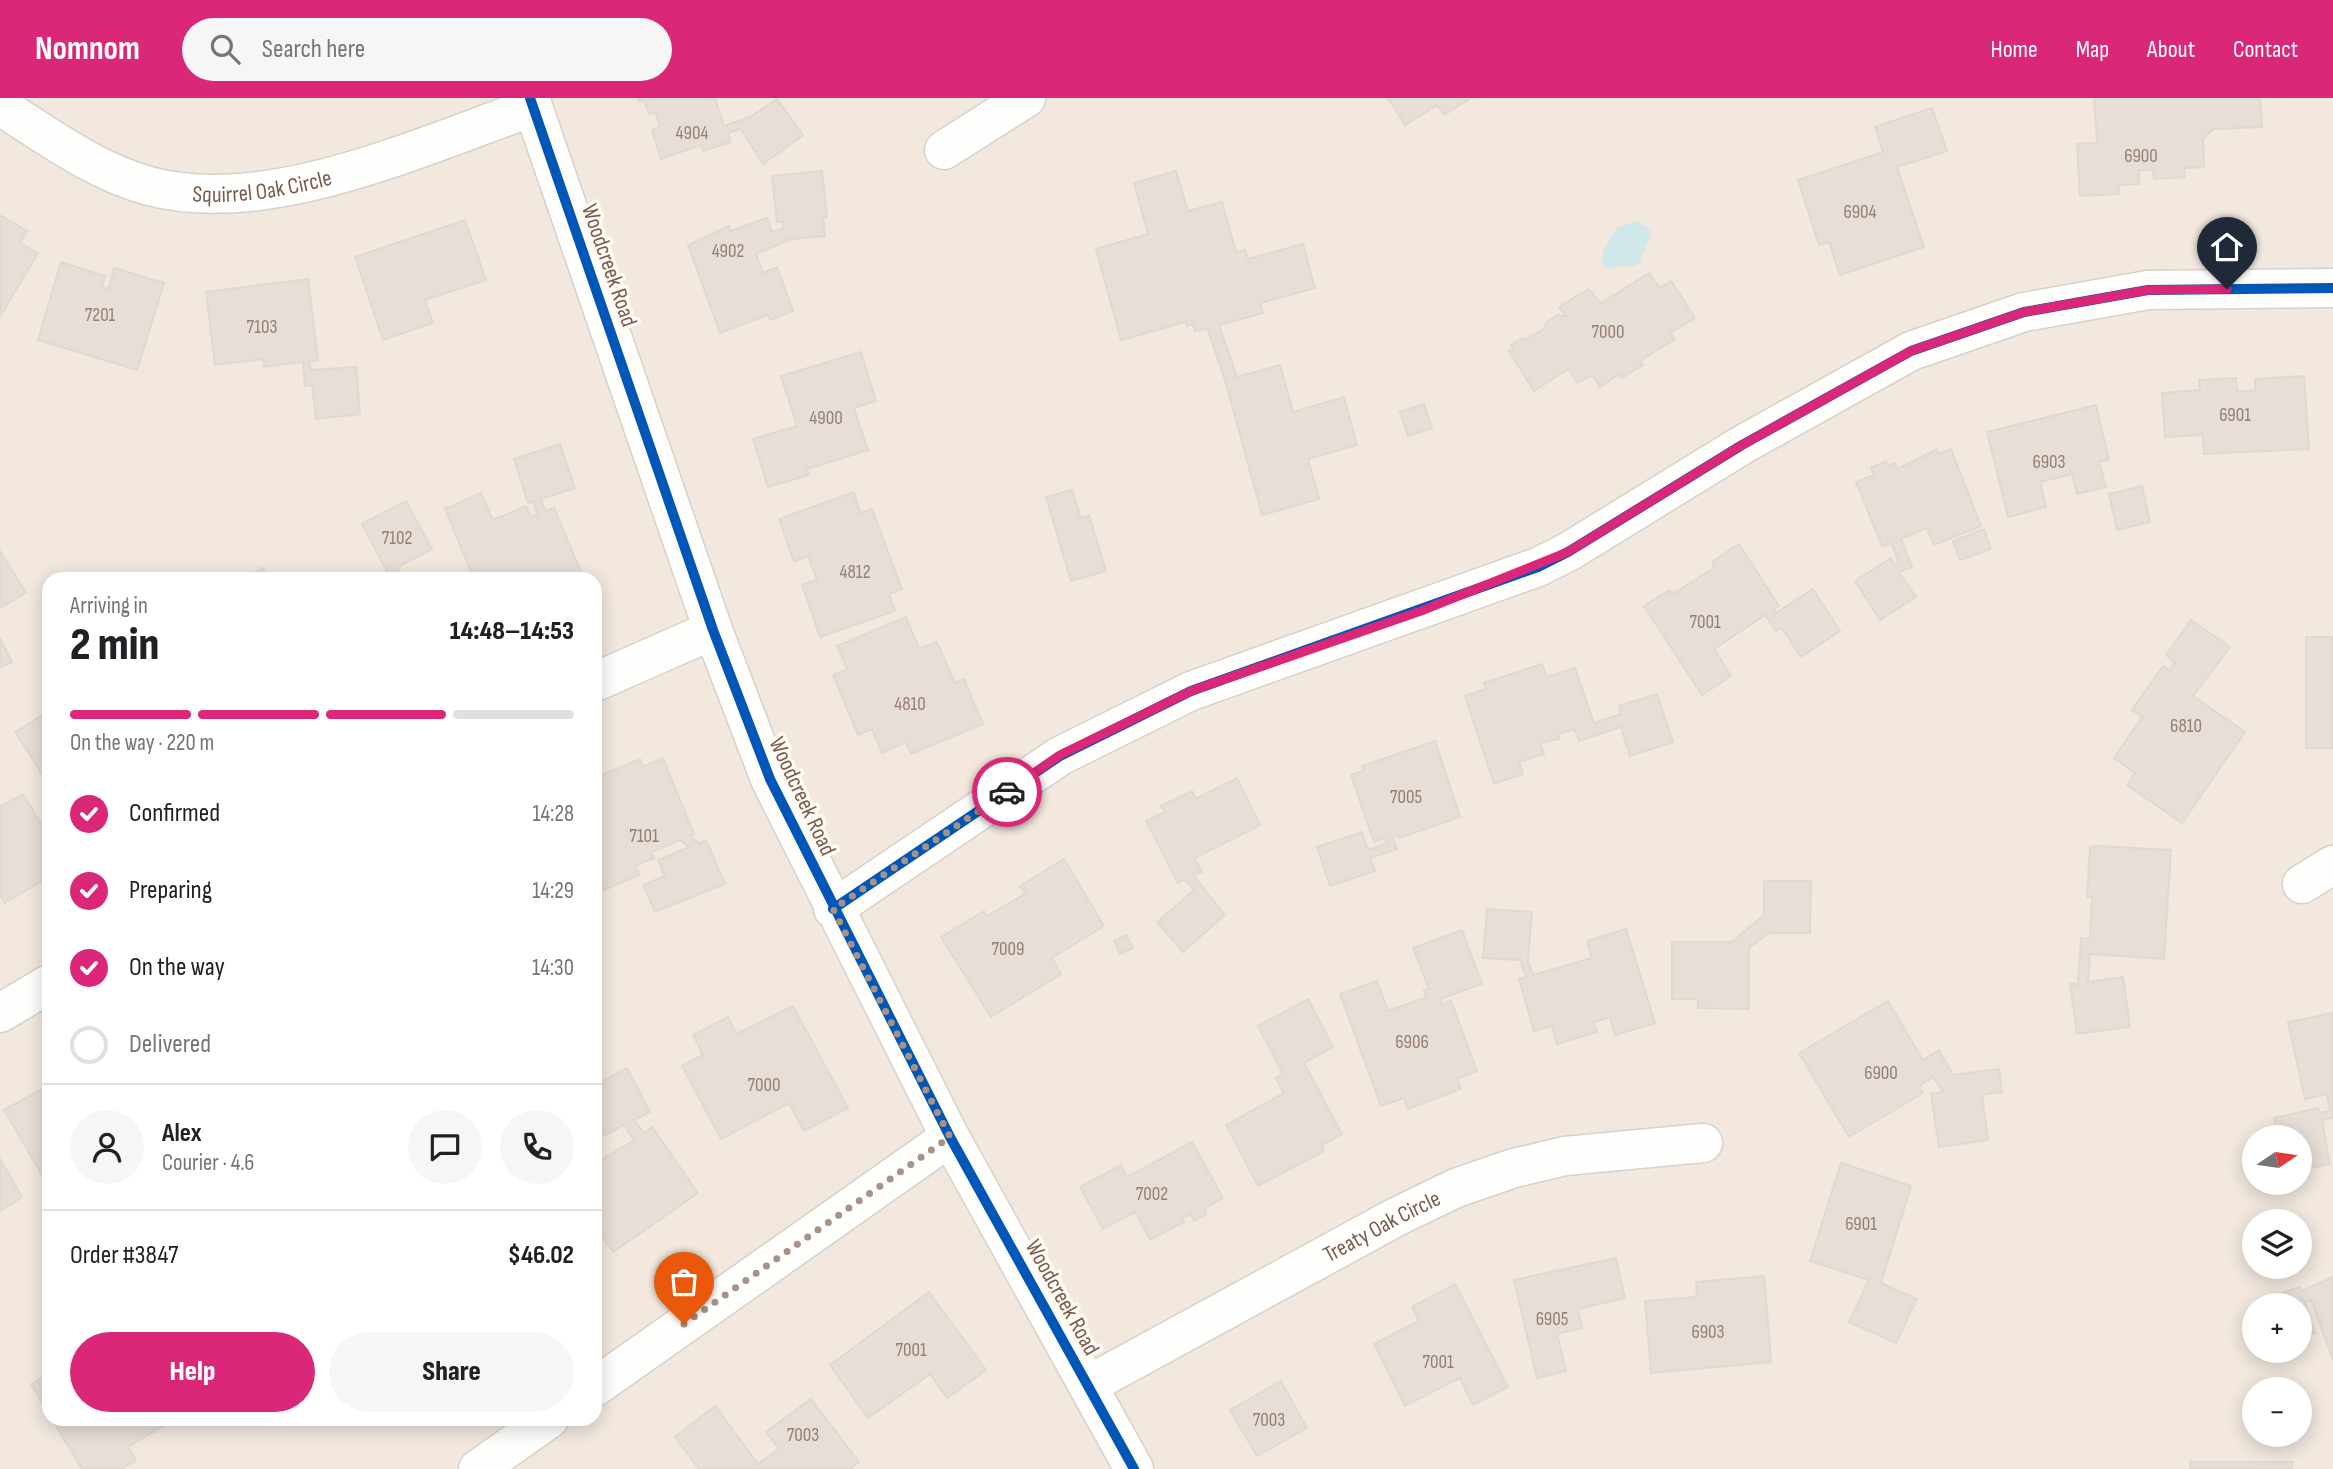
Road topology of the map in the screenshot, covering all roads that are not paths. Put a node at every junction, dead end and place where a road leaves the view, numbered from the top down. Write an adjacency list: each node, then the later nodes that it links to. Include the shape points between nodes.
1 (1026, 98): 4 (street)
2 (532, 103): 3 (street, Squirrel Oak Circle, via 348,171 273,190 229,195 149,186 95,165); 6 (street, Woodcreek Road)
3 (0, 106)
4 (944, 150)
5 (2333, 288): 8 (street, via 2148,290 2024,312 1911,351 1538,567 1191,691 1060,755)
6 (713, 630): 7 (street); 8 (street, Woodcreek Road, via 769,779)
7 (602, 679)
8 (833, 909): 11 (street, Woodcreek Road)
9 (42, 989): 10 (street)
10 (0, 1013)
11 (950, 1137): 13 (street); 14 (street, Woodcreek Road)
12 (1703, 1143): 14 (street, Treaty Oak Circle, via 1565,1156 1456,1188)
13 (602, 1382)
14 (1088, 1385): 17 (street, Woodcreek Road)
15 (539, 1426): 16 (street)
16 (478, 1469)
17 (1134, 1469)

